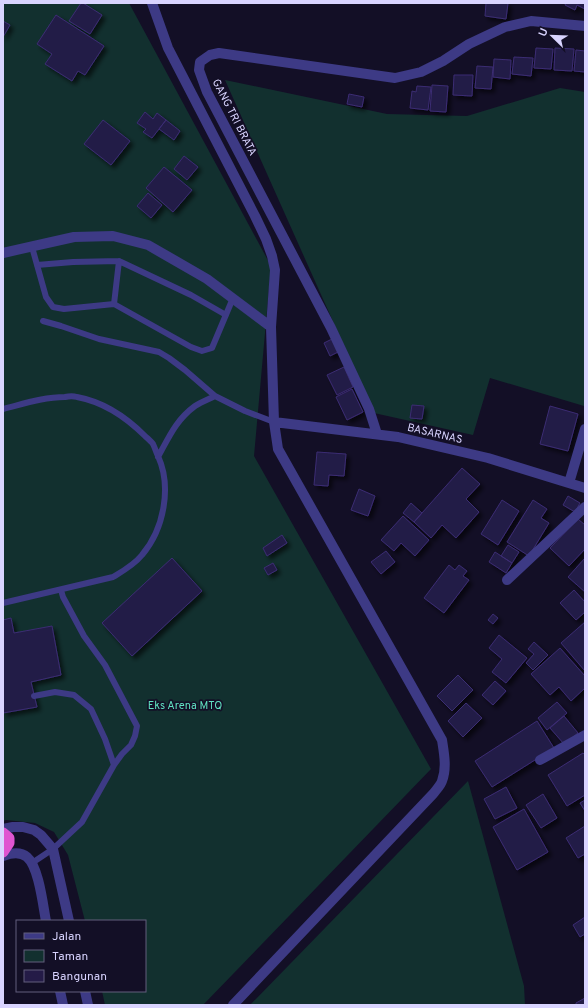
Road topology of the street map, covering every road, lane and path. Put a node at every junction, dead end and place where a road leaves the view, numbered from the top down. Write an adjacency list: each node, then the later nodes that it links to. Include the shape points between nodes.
1 (152, 3): 11 (street, via 168,48 266,239 275,270)
2 (585, 26): 16 (street, GANG TRI BRATA, via 531,21 505,27 469,44 421,72 395,78 219,53 210,55 200,62 199,70 207,92 331,328 369,409)
3 (32, 247): 4 (street); 6 (lane); 7 (street, via 74,237 112,236 148,245 207,279)
4 (3, 253)
5 (119, 261): 6 (lane); 8 (lane); 9 (lane, via 191,295)
6 (37, 265): 8 (lane, via 46,297 52,307 64,309)
7 (233, 298): 9 (lane); 11 (street)
8 (114, 304): 9 (lane, via 190,347 202,351 212,348)
9 (226, 315)
10 (43, 321): 12 (lane, via 99,339 159,352)
11 (271, 327): 14 (street)
12 (215, 396): 14 (lane); 17 (lane, via 196,405 182,417)
13 (3, 409): 17 (lane, via 54,397 76,396 96,402 114,410 133,424 153,444)
14 (274, 422): 16 (street, BASARNAS); 40 (street, via 278,450 442,740 445,768 442,782 433,794)
15 (585, 429): 18 (street)
16 (377, 434): 18 (street, BASARNAS, via 488,458)
17 (158, 457): 22 (lane, via 165,480 164,501 161,519 153,539 142,556 129,568 113,577)
18 (569, 483): 19 (street, BASARNAS)
19 (585, 488)
20 (585, 507): 21 (street)
21 (507, 580)
22 (61, 590): 23 (lane); 27 (lane, via 84,636 105,665 137,726 131,745)
23 (3, 603)
24 (34, 696): 27 (lane, via 55,692 74,695 91,709)
25 (585, 735): 26 (street)
26 (540, 760)
27 (114, 765): 30 (lane, via 82,822)
28 (3, 829): 30 (street, via 23,827 34,830)
29 (3, 833): 31 (highway, via 9,838)
30 (53, 849): 33 (lane); 35 (street)
31 (3, 852)
32 (3, 856): 33 (street, via 16,853 28,858)
33 (32, 863): 34 (street, via 38,879)
34 (46, 920)
35 (69, 920)
36 (60, 992): 38 (street)
37 (85, 992): 39 (street)
38 (63, 1005)
39 (88, 1005)
40 (233, 1005)

